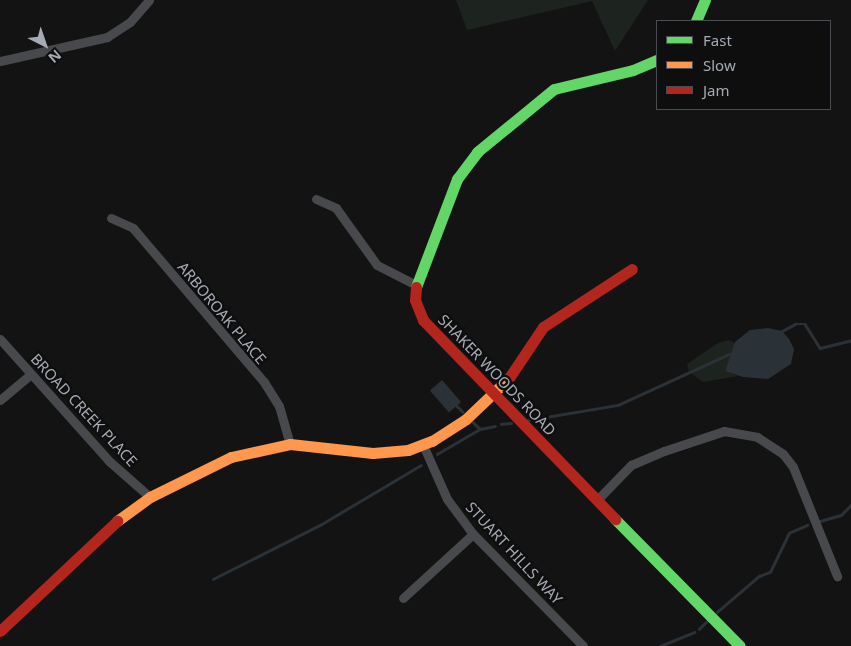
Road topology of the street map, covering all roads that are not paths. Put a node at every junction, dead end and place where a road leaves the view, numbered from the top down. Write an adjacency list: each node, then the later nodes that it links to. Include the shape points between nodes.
1 (148, 0): 5 (street, via 130,22 107,37)
2 (705, 0): 3 (street)
3 (696, 20)
4 (656, 60): 9 (street, SHAKER WOODS ROAD, via 634,70 554,89 477,152 457,179)
5 (0, 61)
6 (316, 199): 9 (street, via 336,208 377,266)
7 (111, 218): 14 (street, ARBOROAK PLACE, via 133,228 264,382 279,406)
8 (632, 269): 12 (street, via 543,327 533,338 520,366)
9 (416, 285): 12 (street, SHAKER WOODS ROAD, via 418,313)
10 (0, 339): 11 (street, BROAD CREEK PLACE)
11 (31, 374): 13 (street); 16 (street, BROAD CREEK PLACE, via 110,461)
12 (492, 395): 15 (street, via 450,431); 17 (street, SHAKER WOODS ROAD)
13 (0, 400)
14 (290, 444): 15 (street, via 374,453); 16 (street, via 231,457)
15 (424, 445): 18 (street, STUART HILLS WAY, via 447,499)
16 (150, 497): 21 (street, via 118,520)
17 (596, 500): 19 (street, via 631,465 664,451 724,431 757,437 783,454 793,467); 23 (street, SHAKER WOODS ROAD)
18 (473, 534): 20 (street); 22 (street, STUART HILLS WAY)
19 (837, 576)
20 (403, 598)
21 (0, 631)
22 (583, 646)
23 (740, 646)

